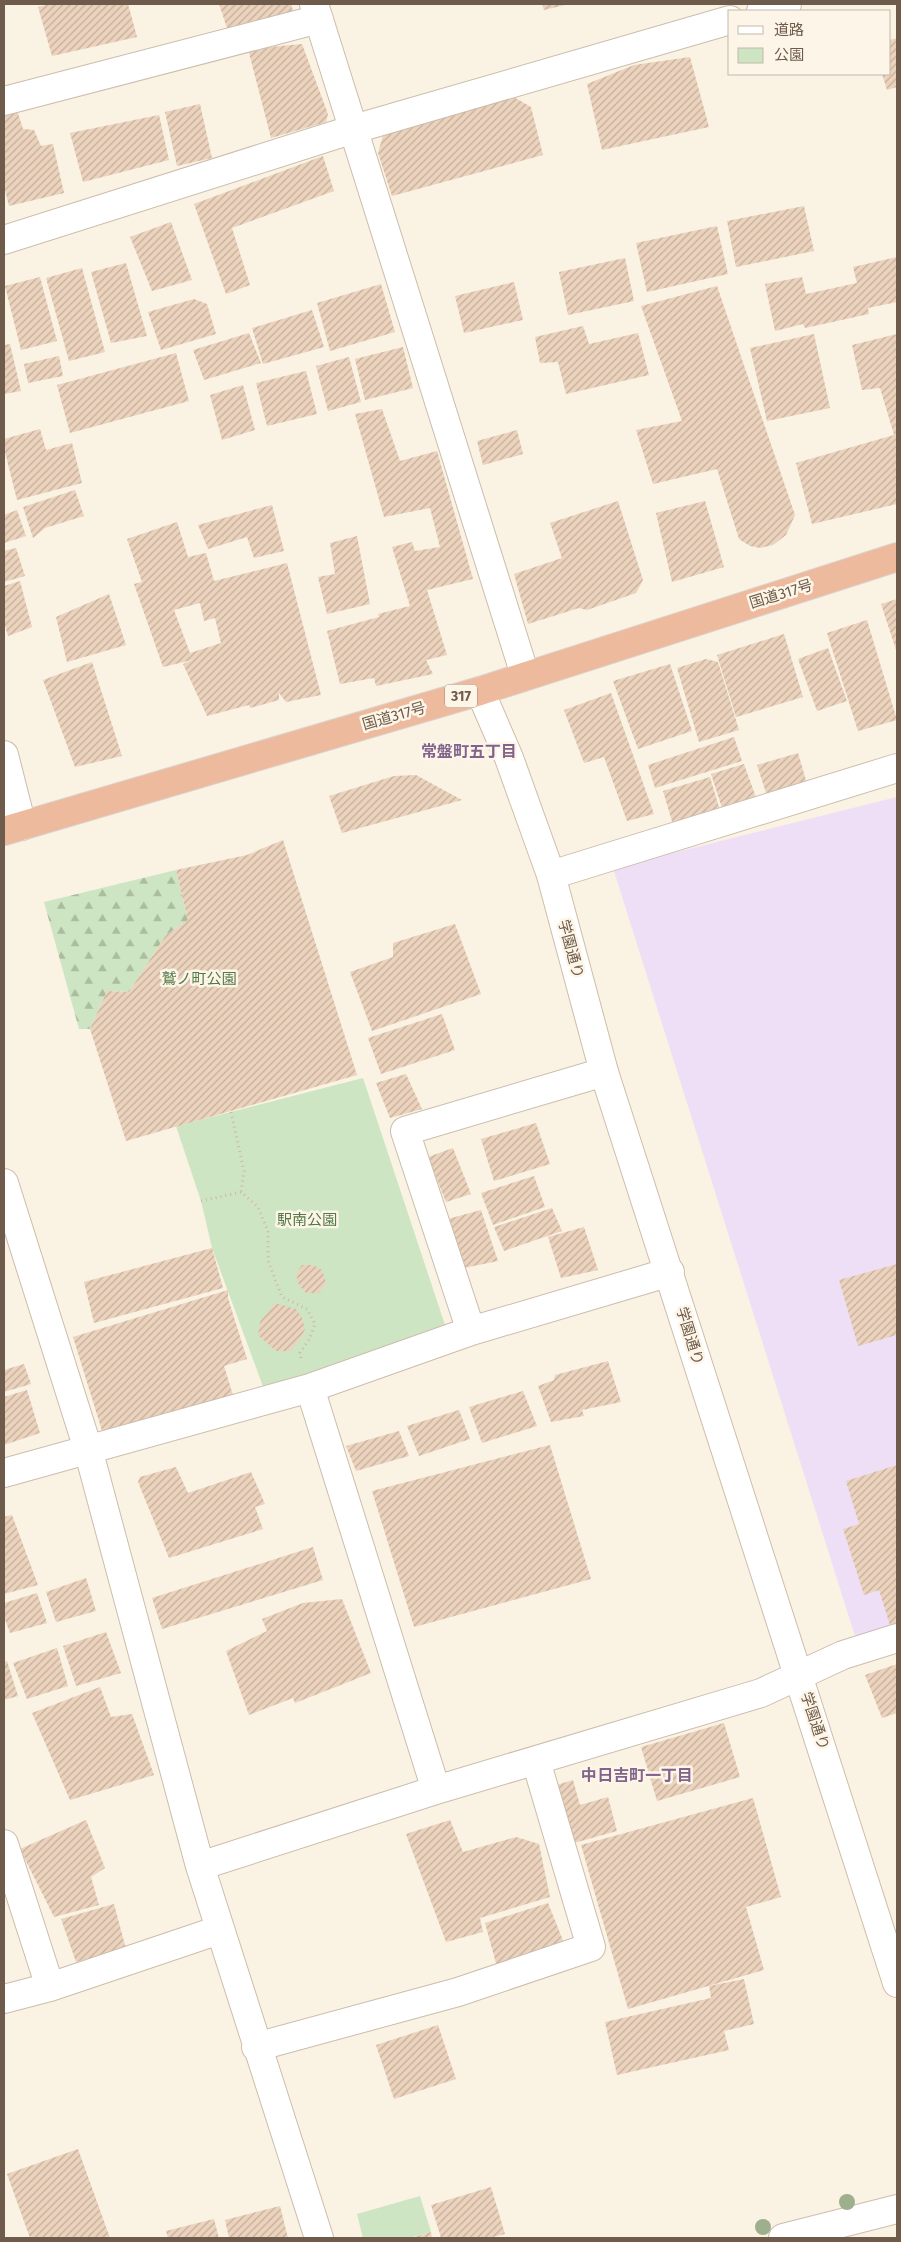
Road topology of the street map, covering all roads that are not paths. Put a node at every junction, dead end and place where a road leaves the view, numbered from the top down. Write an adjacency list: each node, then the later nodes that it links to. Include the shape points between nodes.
1 (787, 4): 2 (street)
2 (765, 10)
3 (316, 12): 5 (street); 6 (street)
4 (728, 21): 6 (street)
5 (4, 101)
6 (354, 129): 7 (street); 9 (street)
7 (4, 240)
8 (897, 558): 9 (highway, 国道317号 / 317)
9 (525, 675): 10 (highway, 国道317号 / 317)
10 (480, 691): 13 (highway, 国道317号 / 317); 14 (street, 学園通り, via 509,758)
11 (4, 755): 13 (street)
12 (897, 768): 14 (street)
13 (13, 829)
14 (551, 875): 15 (street, 学園通り)
15 (604, 1072): 17 (street, 学園通り); 18 (street, via 405,1131)
16 (4, 1184): 20 (street)
17 (670, 1272): 18 (street); 23 (street, 学園通り)
18 (471, 1331): 19 (street)
19 (310, 1388): 20 (street); 25 (street)
20 (88, 1449): 21 (street); 27 (street)
21 (4, 1473)
22 (897, 1638): 23 (street, via 843,1655)
23 (800, 1674): 24 (street, via 761,1693); 29 (street, 学園通り)
24 (536, 1761): 25 (street); 32 (street, via 591,1948 458,1992)
25 (436, 1790): 27 (street)
26 (4, 1844): 30 (street)
27 (200, 1866): 28 (street)
28 (219, 1930): 30 (street); 32 (street)
29 (897, 1982)
30 (50, 1987): 31 (street)
31 (4, 1999)
32 (256, 2047): 34 (street)
33 (897, 2209): 35 (street)
34 (319, 2238)
35 (783, 2238)

